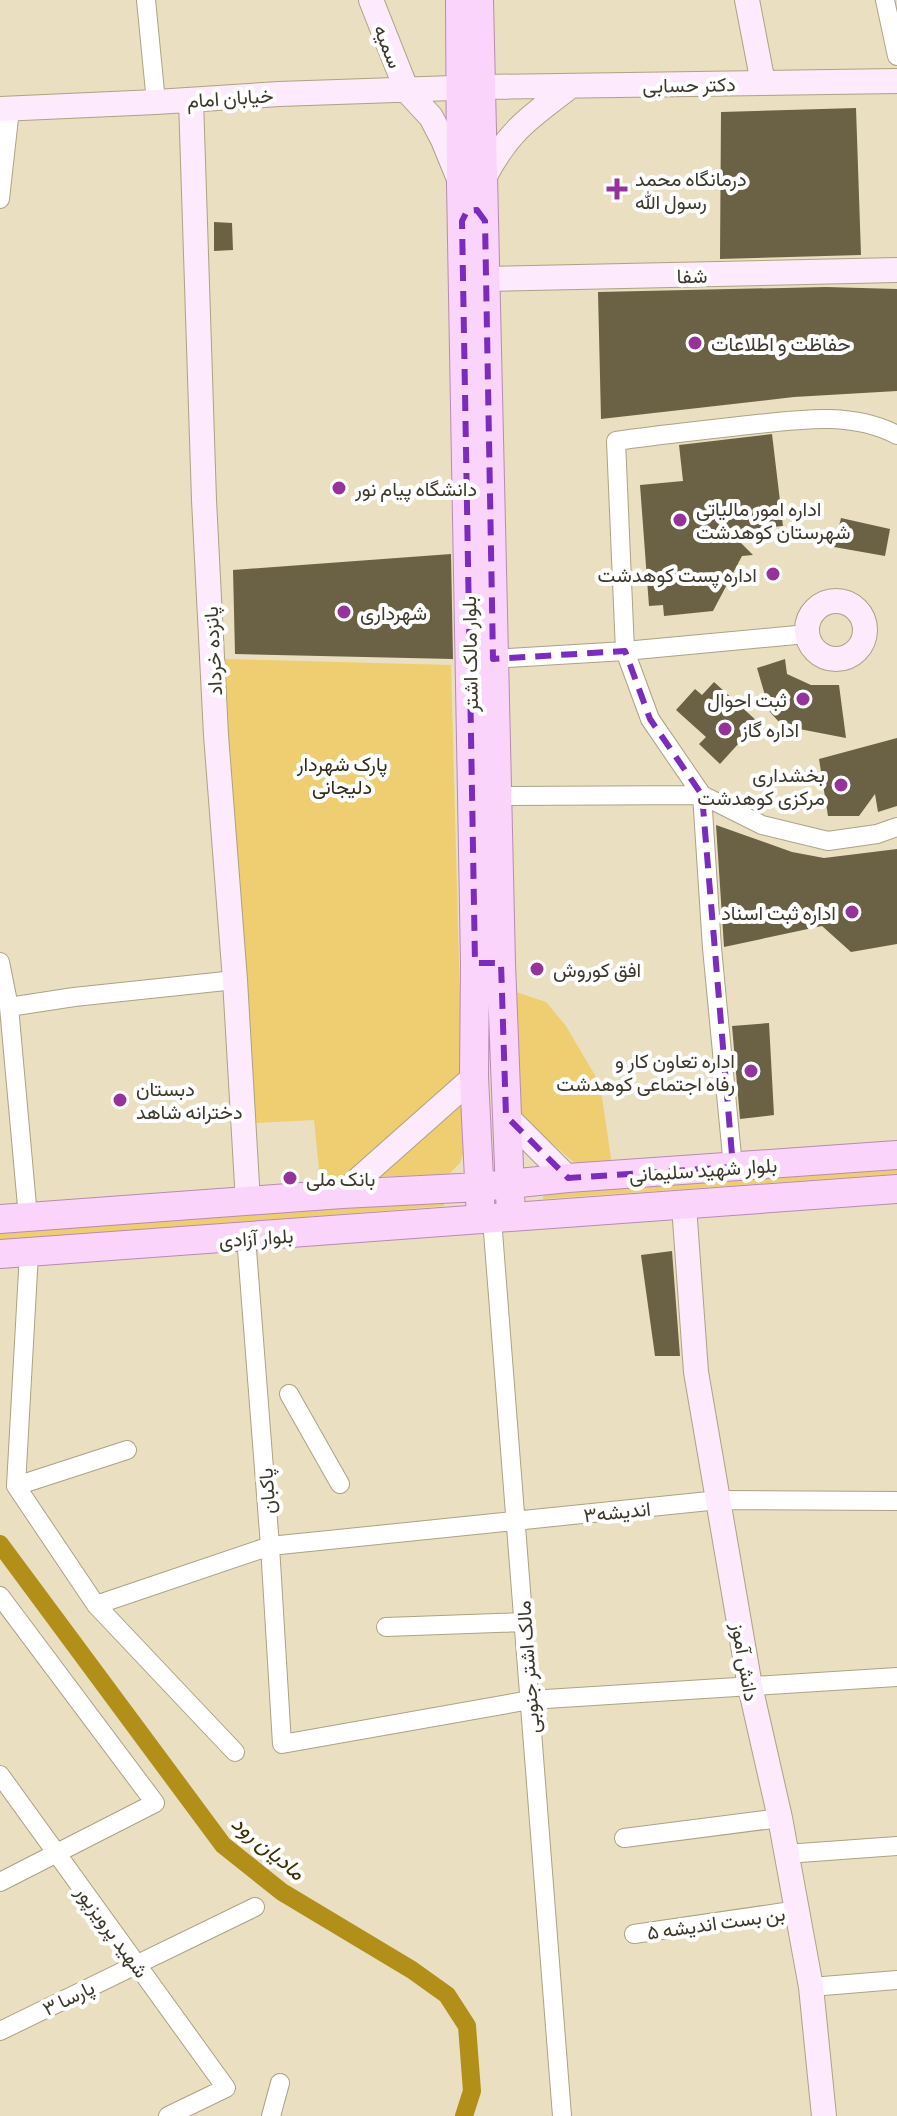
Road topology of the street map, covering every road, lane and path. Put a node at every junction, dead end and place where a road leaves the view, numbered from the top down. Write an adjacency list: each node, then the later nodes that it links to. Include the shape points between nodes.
1 (146, 0): 14 (street)
2 (460, 0): 11 (main road)
3 (479, 0): 11 (main road)
4 (747, 0): 9 (main road)
5 (885, 0): 7 (street)
6 (373, 1): 12 (main road, سمیه)
7 (897, 56)
8 (897, 81): 9 (main road, دکتر حسابی)
9 (763, 83): 10 (main road, دکتر حسابی)
10 (571, 86): 11 (main road, دکتر حسابی); 16 (main road, via 516,129)
11 (470, 88): 12 (main road, خیابان امام); 16 (main road, بلوار مالک اشتر)
12 (407, 91): 13 (main road, خیابان امام); 16 (main road, سمیه, via 431,117)
13 (191, 100): 14 (main road, خیابان امام); 30 (main road, پانزده خرداد, via 204,500)
14 (156, 102): 15 (main road, خیابان امام)
15 (5, 109): 17 (street)
16 (472, 181): 18 (main road, بلوار مالک اشتر)
17 (0, 199)
18 (473, 221): 20 (main road, بلوار مالک اشتر); 29 (main road, بلوار مالک اشتر)
19 (897, 270): 20 (main road, شفا)
20 (486, 279): 24 (main road, بلوار مالک اشتر)
21 (897, 435): 23 (street, via 859,421 818,418 616,441)
22 (807, 634): 23 (street)
23 (625, 651): 24 (street); 25 (street, via 650,719)
24 (493, 659): 26 (main road, بلوار مالک اشتر)
25 (702, 795): 26 (street); 27 (street, via 762,825 828,841); 35 (street)
26 (497, 796): 29 (main road, بلوار مالک اشتر)
27 (897, 827)
28 (0, 962): 31 (street)
29 (488, 963): 32 (main road, بلوار مالک اشتر); 33 (main road, بلوار مالک اشتر)
30 (235, 980): 31 (street); 41 (main road, پانزده خرداد)
31 (9, 1007): 43 (street)
32 (474, 1077): 38 (main road, بلوار مالک اشتر); 40 (main road)
33 (506, 1116): 36 (main road); 37 (main road, بلوار مالک اشتر)
34 (897, 1155): 35 (main road, بلوار شهید سلیمانی)
35 (733, 1167): 36 (main road, بلوار شهید سلیمانی)
36 (568, 1178): 37 (main road, بلوار شهید سلیمانی)
37 (508, 1184): 38 (main road, بلوار آزادی); 44 (main road, بلوار مالک اشتر)
38 (480, 1187): 40 (main road, بلوار آزادی); 44 (main road, بلوار مالک اشتر)
39 (897, 1189): 42 (main road, بلوار شهید سلیمانی)
40 (342, 1194): 41 (main road, بلوار آزادی)
41 (248, 1202): 43 (main road, بلوار آزادی)
42 (684, 1206): 44 (main road, بلوار شهید سلیمانی); 53 (main road, دانش آموز, via 696,1372)
43 (28, 1217): 45 (main road, بلوار آزادی)
44 (495, 1218): 46 (main road, بلوار آزادی); 55 (street, مالک اشتر جنوبی)
45 (0, 1219)
46 (246, 1237): 47 (main road, بلوار آزادی); 56 (street, پاکبان)
47 (29, 1253): 48 (main road, بلوار آزادی); 52 (street)
48 (0, 1254)
49 (289, 1394): 51 (street)
50 (127, 1450): 52 (street)
51 (340, 1484)
52 (16, 1486): 58 (street)
53 (719, 1500): 54 (street, اندیشه۳); 55 (street, اندیشه۳); 62 (main road, دانش آموز)
54 (897, 1501)
55 (516, 1521): 56 (street, اندیشه۳); 59 (street, مالک اشتر جنوبی)
56 (270, 1546): 58 (street, اندیشه۳); 63 (street, پاکبان, via 282,1744)
57 (0, 1596): 69 (street, via 155,1803)
58 (96, 1605): 64 (street)
59 (523, 1622): 60 (street); 63 (street, مالک اشتر جنوبی)
60 (386, 1627)
61 (897, 1677): 62 (street)
62 (750, 1686): 63 (street); 66 (main road, دانش آموز)
63 (530, 1700): 82 (street, مالک اشتر جنوبی)
64 (235, 1752)
65 (0, 1775): 69 (street, شهید پرویزپور)
66 (780, 1818): 67 (street); 70 (main road, دانش آموز)
67 (624, 1838)
68 (897, 1846): 70 (street)
69 (56, 1853): 71 (street); 75 (street, شهید پرویزپور)
70 (786, 1854): 73 (main road, دانش آموز)
71 (0, 1882)
72 (255, 1907): 75 (street, پارسا ۳)
73 (798, 1910): 74 (street, بن بست اندیشه ۵); 77 (main road, دانش آموز)
74 (634, 1934)
75 (137, 1964): 78 (street, پارسا ۳); 80 (street, شهید پرویزپور, via 226,2088)
76 (897, 1980): 77 (street)
77 (811, 1987): 83 (main road, دانش آموز)
78 (0, 2031)
79 (280, 2083): 81 (street)
80 (168, 2116)
81 (271, 2116)
82 (562, 2116)
83 (824, 2116)

